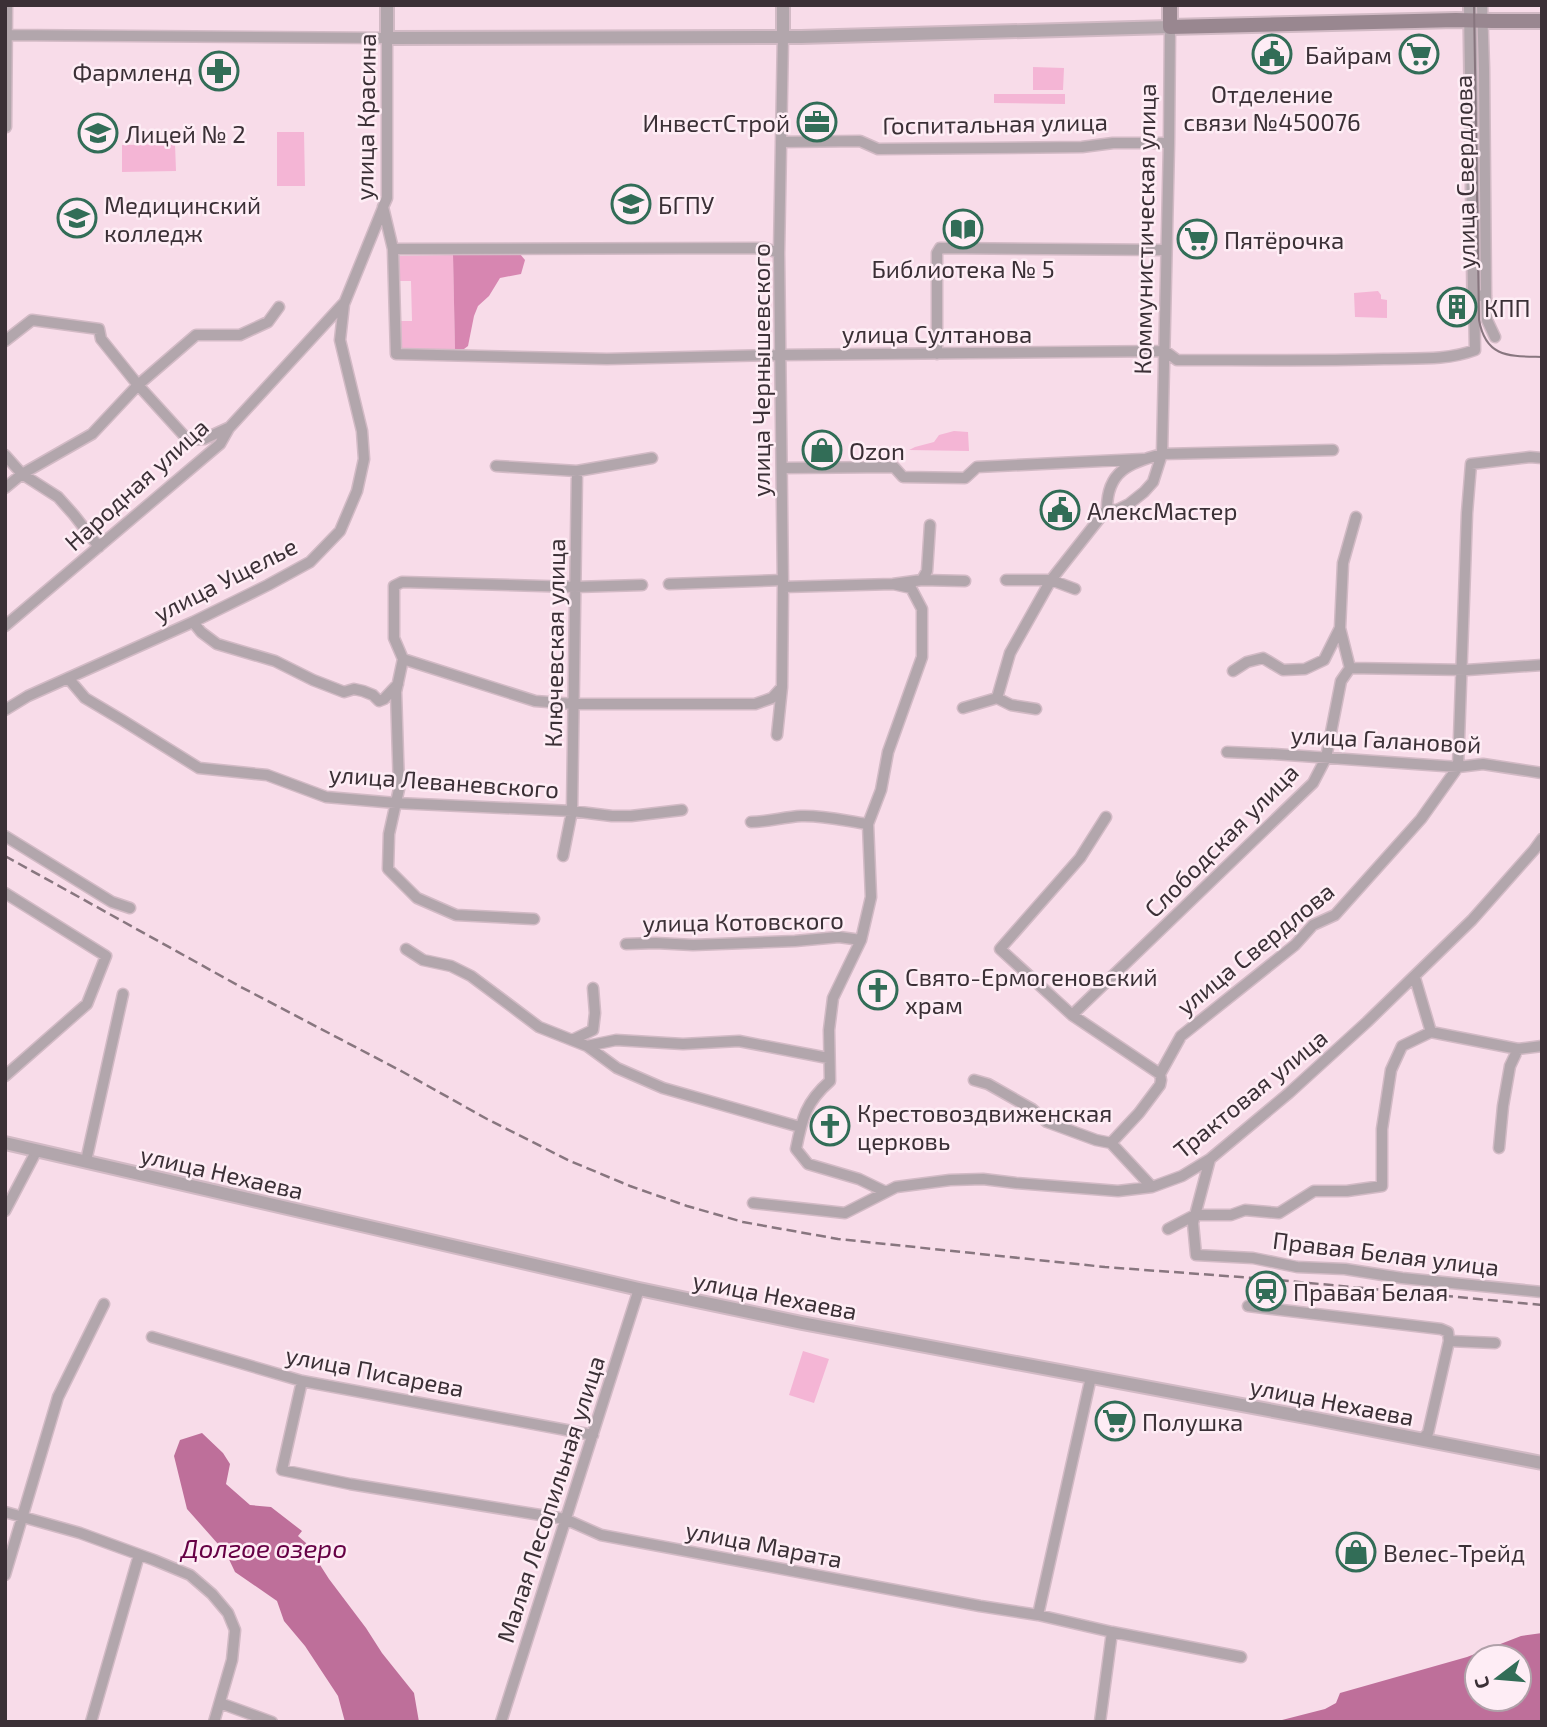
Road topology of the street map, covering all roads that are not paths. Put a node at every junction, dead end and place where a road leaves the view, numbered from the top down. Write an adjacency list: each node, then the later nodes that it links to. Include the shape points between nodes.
1 (7, 5): 8 (street)
2 (387, 5): 10 (street, улица Красина)
3 (783, 5): 9 (street, улица Чернышевского)
4 (1170, 5): 7 (main road, Коммунистическая улица)
5 (1476, 13): 6 (main road, via 1492,21); 7 (main road); 18 (street, улица Свердлова)
6 (1542, 21)
7 (1170, 27): 9 (street); 13 (street, Коммунистическая улица)
8 (6, 35): 10 (street); 11 (street)
9 (783, 36): 10 (street); 12 (street, улица Чернышевского)
10 (387, 38): 14 (street, улица Красина, via 387,198)
11 (6, 127)
12 (781, 142): 13 (street, Госпитальная улица, via 860,141 878,149); 17 (street, улица Чернышевского)
13 (1169, 143): 16 (street, Коммунистическая улица)
14 (383, 207): 15 (street, улица Красина); 19 (street, улица Ущелье)
15 (393, 249): 17 (street, via 764,248); 24 (street, улица Красина)
16 (1166, 250): 23 (street, Коммунистическая улица); 25 (street, via 942,247 937,253)
17 (779, 253): 26 (street, улица Чернышевского)
18 (1480, 295): 21 (street, улица Свердлова); 23 (street, улица Султанова, via 1475,350 1448,357 1177,360)
19 (344, 304): 28 (street, Народная улица); 54 (street, улица Ущелье, via 340,340 362,431 364,459 340,531 310,562)
20 (279, 307): 27 (street, via 268,322 240,335 196,335)
21 (1494, 337)
22 (5, 341): 27 (street, via 32,320 99,329 101,339)
23 (1165, 351): 25 (street, улица Султанова); 30 (street, Коммунистическая улица)
24 (397, 354): 26 (street, улица Султанова, via 607,359)
25 (937, 354): 26 (street, улица Султанова)
26 (780, 355): 36 (street, улица Чернышевского)
27 (138, 385): 28 (street, via 188,440 204,439); 38 (street, via 92,434)
28 (229, 428): 43 (street, Народная улица, via 220,444)
29 (1333, 450): 30 (street)
30 (1162, 454): 34 (street); 40 (street, Коммунистическая улица, via 1153,482 1144,492 1117,510)
31 (5, 455): 38 (street)
32 (652, 458): 37 (street)
33 (1542, 458): 60 (street, via 1471,464)
34 (1147, 459): 36 (street, via 977,467 965,478 903,477 894,467); 40 (street, via 1118,473 1110,484)
35 (496, 466): 37 (street)
36 (782, 468): 48 (street, улица Чернышевского)
37 (577, 471): 52 (street, Ключевская улица)
38 (22, 474): 39 (street); 43 (street, via 58,497)
39 (5, 488)
40 (1107, 509): 47 (street)
41 (1356, 517): 56 (street, via 1343,563)
42 (930, 525): 44 (street, via 928,571)
43 (99, 547): 55 (street, Народная улица)
44 (922, 580): 45 (street); 50 (street)
45 (965, 580)
46 (1006, 580): 47 (street)
47 (1051, 580): 53 (street); 65 (street, via 1010,653)
48 (783, 583): 49 (street); 50 (street); 64 (street, улица Чернышевского)
49 (669, 584)
50 (893, 584): 80 (street, via 911,588 922,609 922,657)
51 (642, 585): 52 (street)
52 (575, 587): 57 (street, via 402,582 394,586 394,638); 66 (street, Ключевская улица)
53 (1075, 589)
54 (193, 622): 62 (street, улица Ущелье); 63 (street, via 217,644 275,661 344,692 363,691 379,701)
55 (5, 626)
56 (1340, 628): 59 (street); 61 (street, via 1324,660 1305,668 1283,670 1263,658)
57 (403, 659): 63 (street); 66 (street, via 536,701)
58 (1542, 665): 60 (street)
59 (1350, 668): 60 (street); 72 (street, Слободская улица, via 1341,681)
60 (1461, 670): 73 (street)
61 (1233, 671)
62 (68, 678): 69 (street, улица Ущелье); 75 (street, улица Леваневского, via 85,698 199,768 267,775 326,797)
63 (398, 684): 75 (street, via 400,789)
64 (782, 687): 66 (street, via 772,698 755,704); 70 (street, улица Чернышевского)
65 (997, 698): 67 (street); 68 (street)
66 (574, 704): 77 (street, Ключевская улица)
67 (963, 708)
68 (1036, 709)
69 (5, 710)
70 (777, 735)
71 (1227, 752): 72 (street, улица Галановой)
72 (1326, 758): 73 (street, улица Галановой); 94 (street, Слободская улица, via 1313,783)
73 (1458, 767): 74 (street, улица Галановой, via 1483,764); 101 (street, улица Свердлова, via 1421,819 1335,915 1312,925 1295,945 1181,1036)
74 (1542, 773)
75 (396, 803): 77 (street, улица Леваневского); 87 (street, via 388,869 417,898 456,915)
76 (682, 810): 77 (street, улица Леваневского, via 631,816)
77 (572, 811): 84 (street, Ключевская улица)
78 (1106, 817): 94 (street, via 1080,858 1000,948)
79 (751, 822): 80 (street, via 800,816)
80 (868, 824): 88 (street, via 871,898)
81 (5, 836): 86 (street, via 112,902)
82 (1542, 839): 83 (street, Трактовая улица)
83 (1538, 852): 91 (street, Трактовая улица)
84 (563, 856)
85 (5, 893): 102 (street, via 106,956 86,1004)
86 (130, 908)
87 (534, 919)
88 (861, 940): 89 (street, улица Котовского); 100 (street, via 833,998)
89 (626, 944)
90 (406, 949): 96 (street, via 471,976 539,1027)
91 (1415, 978): 95 (street); 109 (street, Трактовая улица)
92 (593, 988): 96 (street, via 593,1030)
93 (123, 994): 110 (street)
94 (1072, 1015): 101 (street)
95 (1431, 1032): 99 (street); 115 (street, via 1402,1046 1391,1070 1382,1129 1382,1186 1314,1191 1279,1213 1245,1210 1231,1215)
96 (572, 1040): 97 (street)
97 (587, 1046): 100 (street, via 616,1040 739,1041); 104 (street, via 617,1068 663,1088)
98 (1542, 1046): 99 (street)
99 (1518, 1049): 107 (street, via 1510,1066)
100 (828, 1058): 104 (street, via 830,1081 816,1094)
101 (1160, 1074): 106 (street, улица Свердлова, via 1160,1085)
102 (5, 1076)
103 (974, 1080): 106 (street, via 1032,1109 1047,1122)
104 (800, 1127): 112 (street, via 796,1149 808,1164)
105 (5, 1143): 108 (street, улица Нехаева)
106 (1111, 1143): 111 (street)
107 (1499, 1148)
108 (37, 1150): 110 (street, улица Нехаева); 114 (street)
109 (1210, 1159): 111 (street, Трактовая улица); 115 (street, Правая Белая улица)
110 (86, 1161): 117 (street, улица Нехаева)
111 (1152, 1187): 112 (street, Трактовая улица, via 1118,1191 983,1179 896,1187)
112 (886, 1192): 113 (street, Трактовая улица, via 845,1213)
113 (753, 1203)
114 (5, 1211)
115 (1195, 1215): 116 (street); 118 (street, Правая Белая улица, via 1196,1255)
116 (1168, 1229)
117 (639, 1289): 124 (street, улица Нехаева); 126 (street, Малая Лесопильная улица)
118 (1542, 1292)
119 (104, 1304): 130 (street, via 58,1397)
120 (1248, 1306): 122 (street, via 1441,1329 1448,1332)
121 (152, 1337): 125 (street, улица Писарева)
122 (1449, 1341): 123 (street); 127 (street, via 1428,1433)
123 (1495, 1343)
124 (1091, 1377): 127 (street, улица Нехаева); 134 (street)
125 (302, 1381): 126 (street, улица Писарева); 131 (street, улица Марата, via 282,1470)
126 (593, 1435): 131 (street, Малая Лесопильная улица)
127 (1422, 1439): 128 (street, улица Нехаева)
128 (1542, 1463)
129 (5, 1512): 130 (street)
130 (22, 1518): 132 (street); 133 (street)
131 (565, 1519): 134 (street, улица Марата, via 601,1535); 138 (street, Малая Лесопильная улица)
132 (139, 1555): 137 (street, via 190,1575 228,1612 235,1630); 139 (street)
133 (5, 1574)
134 (1038, 1615): 135 (street, улица Марата)
135 (1112, 1632): 136 (street, улица Марата); 142 (street)
136 (1241, 1657)
137 (220, 1703): 140 (street); 141 (street)
138 (501, 1721)
139 (91, 1722)
140 (214, 1722)
141 (272, 1722)
142 (1100, 1722)

